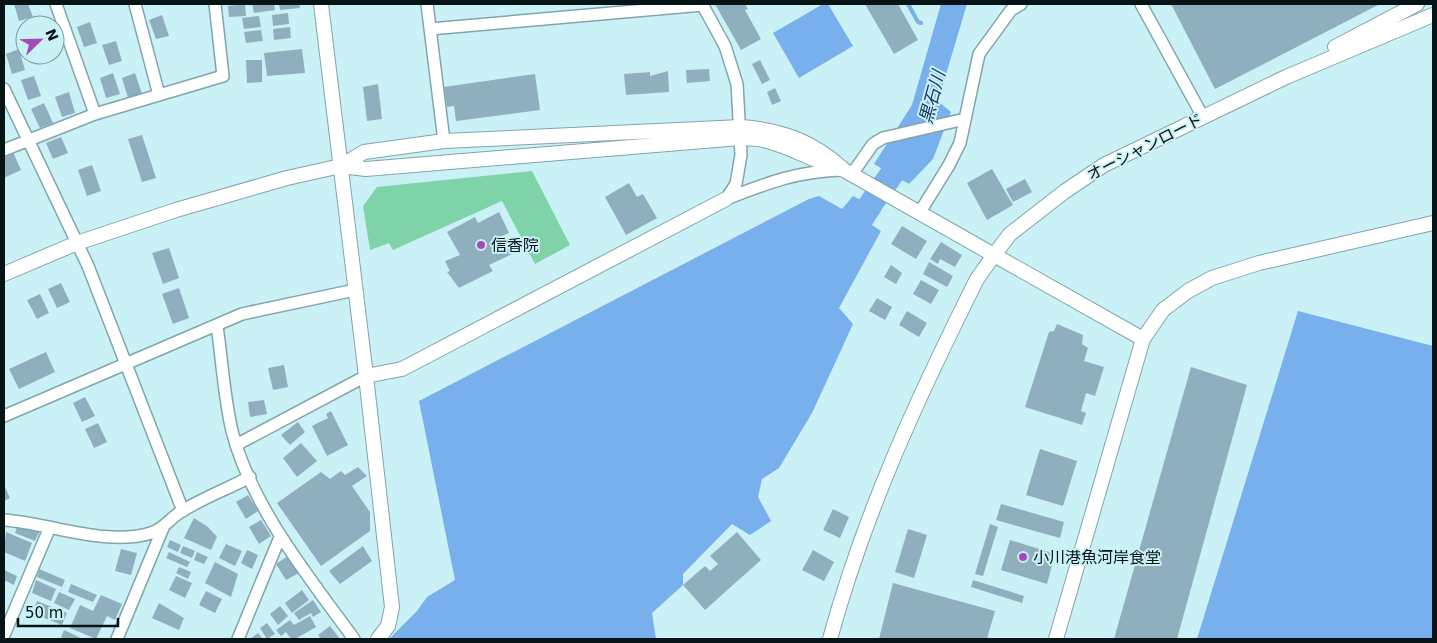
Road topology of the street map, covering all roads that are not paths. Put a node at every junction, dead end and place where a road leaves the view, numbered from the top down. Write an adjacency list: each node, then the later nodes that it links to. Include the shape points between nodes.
1 (56, 4): 15 (street)
2 (135, 4): 14 (street)
3 (214, 4): 14 (street, via 223,76)
4 (321, 4): 22 (street)
5 (427, 4): 11 (street)
6 (703, 4): 11 (street); 18 (street, via 725,46 734,74)
7 (1020, 4): 17 (street, via 1011,10 980,54)
8 (1141, 4): 16 (street)
9 (1417, 4): 12 (street, オーシャンロード, via 1299,66)
10 (1433, 15): 12 (street, オーシャンロード)
11 (430, 29): 20 (street)
12 (1286, 77): 16 (street, オーシャンロード)
13 (4, 89): 19 (street)
14 (159, 95): 15 (street)
15 (95, 114): 19 (street)
16 (1203, 117): 28 (street, オーシャンロード, via 1104,165 1010,234)
17 (965, 119): 23 (street, via 883,138 873,144); 25 (street, via 960,143 950,165)
18 (740, 132): 20 (street); 22 (street, via 366,169); 23 (street, via 764,129 786,135 823,151); 24 (street, via 736,184)
19 (28, 139): 21 (street); 27 (street)
20 (444, 141): 22 (street, via 364,152)
21 (4, 150)
22 (341, 166): 27 (street, via 176,210); 30 (street)
23 (852, 174): 24 (street, via 814,171 784,177); 25 (street)
24 (726, 199): 34 (street, via 402,370)
25 (920, 212): 28 (street)
26 (1433, 223): 32 (street, via 1259,263 1212,278 1164,310)
27 (78, 243): 29 (street); 33 (street)
28 (994, 254): 32 (street); 48 (street, オーシャンロード, via 978,278 900,439 846,582)
29 (4, 274)
30 (355, 290): 31 (street, via 242,314); 34 (street)
31 (217, 326): 33 (street); 36 (street)
32 (1143, 339): 49 (street)
33 (126, 364): 35 (street); 38 (street)
34 (366, 376): 36 (street); 47 (street, via 392,607 388,626)
35 (4, 416)
36 (236, 445): 37 (street)
37 (250, 478): 38 (street); 42 (street)
38 (183, 511): 41 (street)
39 (4, 520): 40 (street)
40 (50, 527): 41 (street, via 120,538); 43 (street)
41 (163, 528): 44 (street)
42 (280, 537): 45 (street); 46 (street)
43 (4, 635)
44 (117, 639)
45 (238, 639)
46 (354, 639)
47 (378, 639)
48 (830, 639)
49 (1056, 639)

